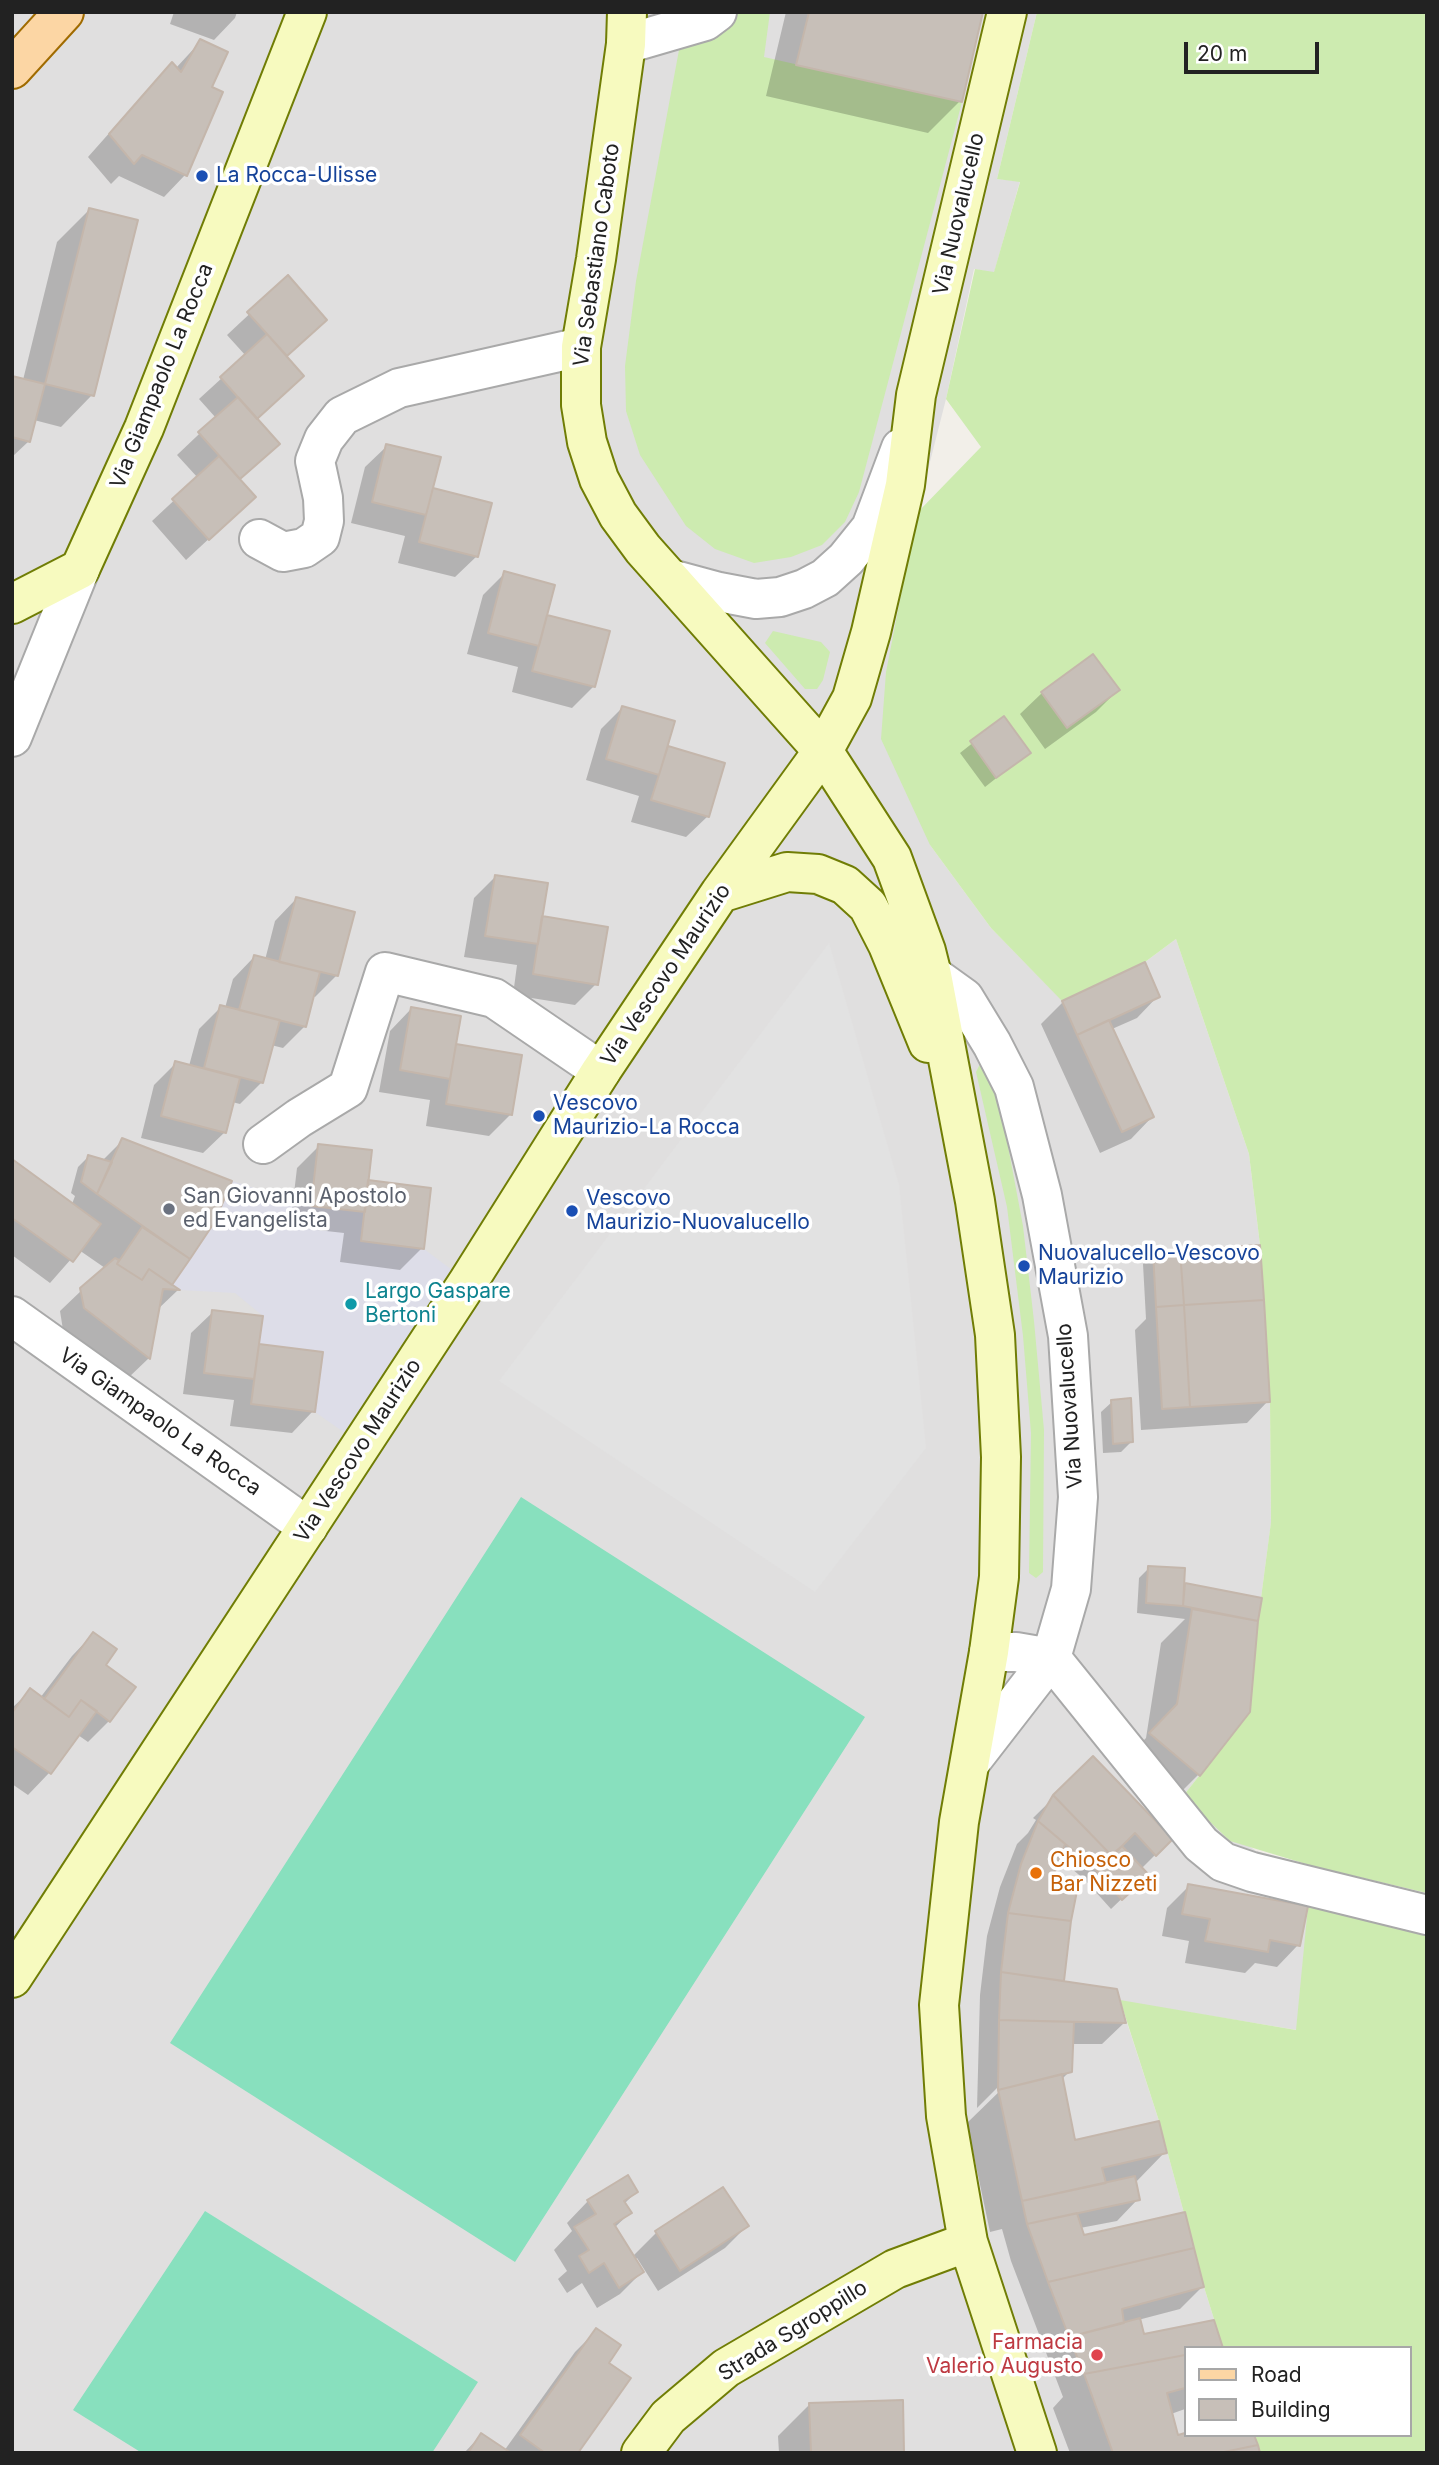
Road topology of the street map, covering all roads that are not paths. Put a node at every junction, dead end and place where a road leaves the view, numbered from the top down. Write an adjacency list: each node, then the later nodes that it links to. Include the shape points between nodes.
1 (64, 12): 6 (main road)
2 (307, 12): 10 (main road, Via Giampaolo La Rocca, via 144,428)
3 (717, 12): 5 (street, via 705,22)
4 (1007, 12): 8 (main road, Via Nuovalucello)
5 (627, 28): 7 (main road, Via Sebastiano Caboto)
6 (12, 69)
7 (581, 347): 9 (street, via 399,388 342,416 324,439 315,461 323,498 320,537 304,548 283,552); 11 (main road, Via Sebastiano Caboto, via 581,405 599,479 618,515)
8 (912, 416): 11 (street, via 871,528 825,578 780,597 756,599); 14 (main road, Via Nuovalucello, via 905,485 871,632 852,698)
9 (259, 539)
10 (80, 569): 12 (main road); 13 (street, Via Giampaolo La Rocca)
11 (671, 579): 14 (main road, Via Sebastiano Caboto)
12 (12, 604)
13 (12, 737)
14 (823, 751): 15 (main road, Via Vescovo Maurizio); 16 (main road, Via Sebastiano Caboto, via 892,858)
15 (720, 892): 17 (main road, Via Vescovo Maurizio); 18 (main road, via 787,872 818,874 845,885 868,906)
16 (932, 975): 18 (main road, Via Sebastiano Caboto); 23 (street, Via Nuovalucello, via 964,998 1014,1087 1042,1195 1068,1336 1078,1497 1070,1589)
17 (601, 1071): 19 (street, via 494,998 385,972 348,1088); 21 (main road, Via Vescovo Maurizio)
18 (958, 1116): 22 (main road, via 995,1335 1001,1470 999,1577)
19 (263, 1144)
20 (12, 1316): 21 (street, Via Giampaolo La Rocca)
21 (308, 1527): 26 (main road, Via Vescovo Maurizio)
22 (989, 1652): 23 (street); 24 (main road)
23 (1051, 1658): 24 (street); 25 (street, via 1201,1844 1223,1862)
24 (972, 1760): 27 (main road, via 959,1822 939,2005 946,2116)
25 (1427, 1915)
26 (12, 1978)
27 (968, 2242): 28 (main road, Strada Sgroppillo, via 895,2269 726,2368 668,2417); 29 (main road)
28 (641, 2453)
29 (1037, 2453)

